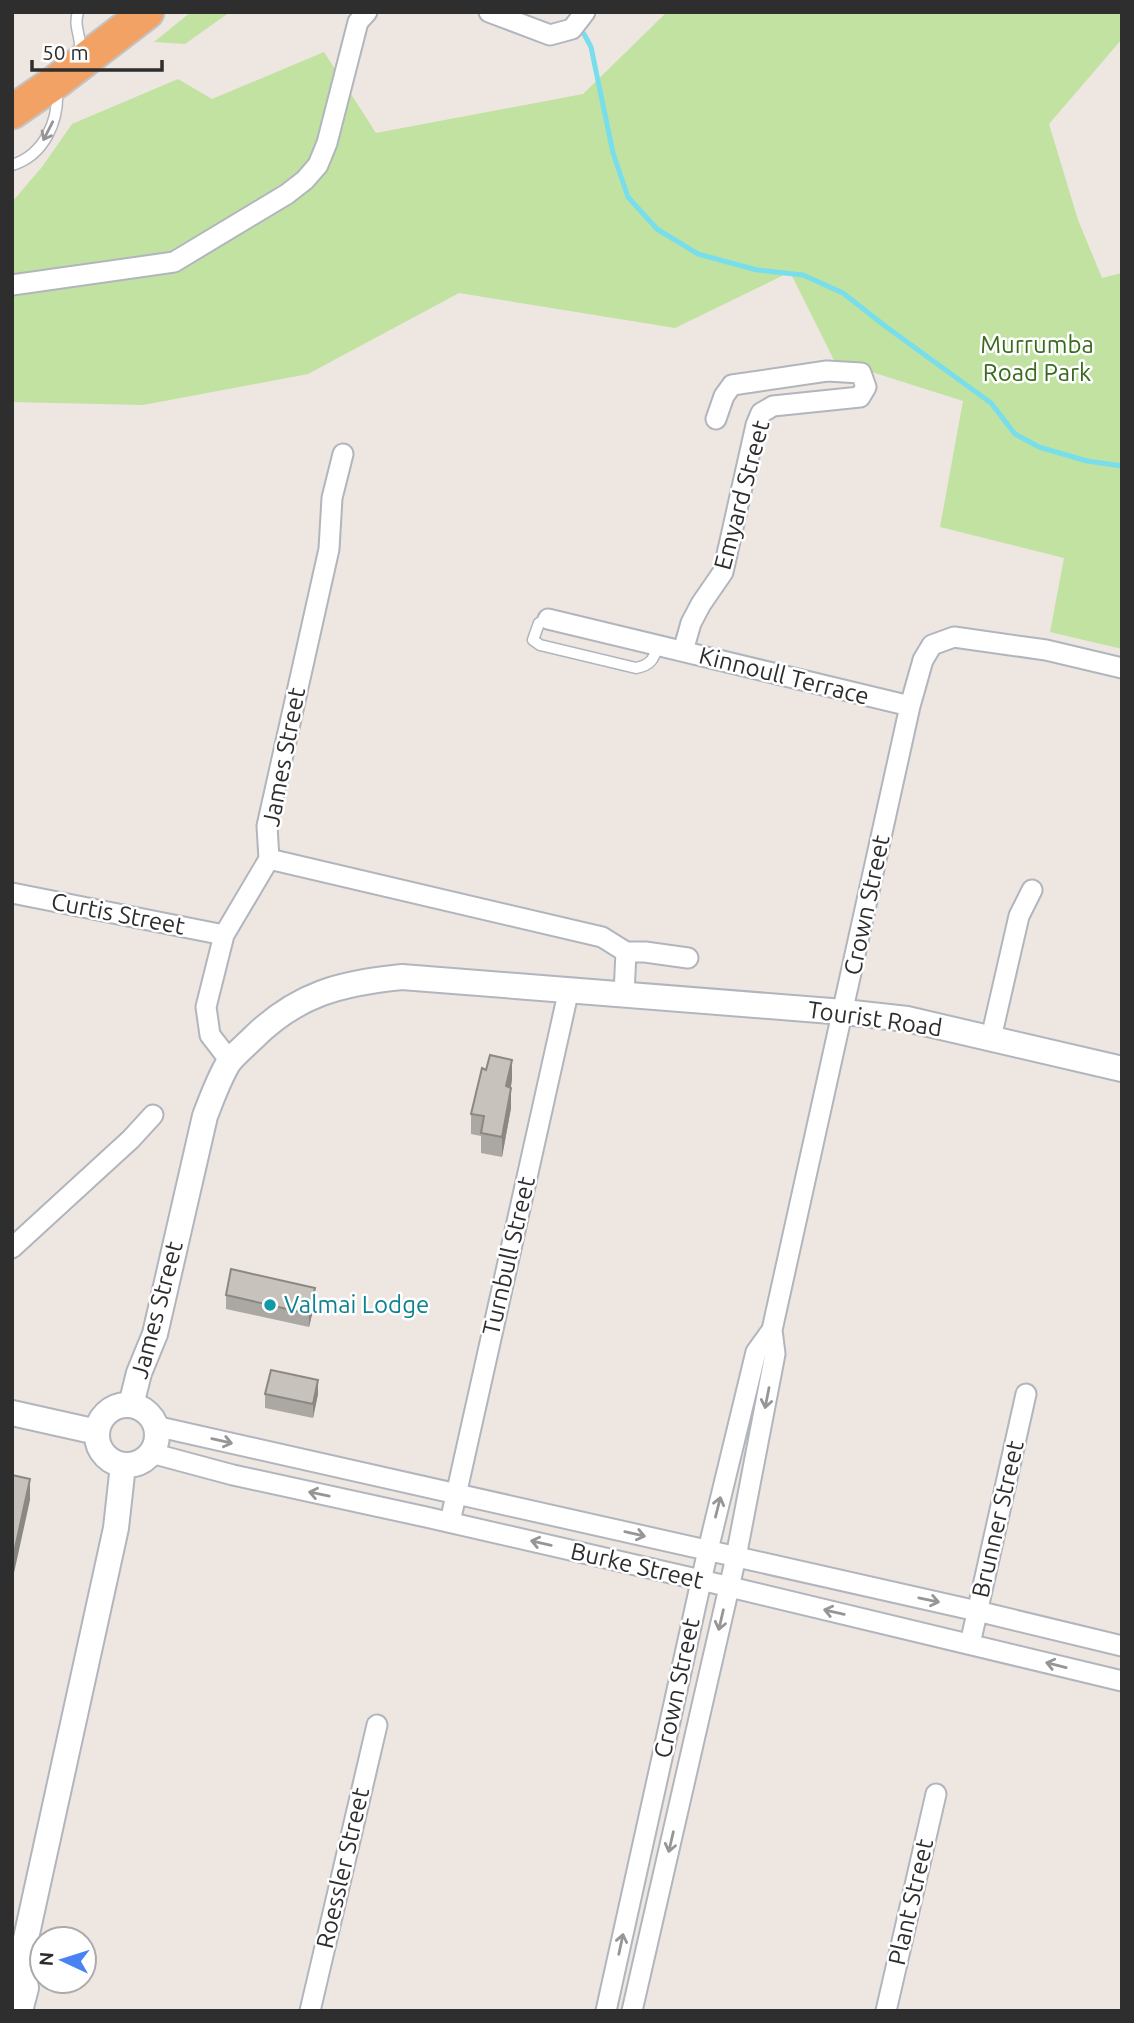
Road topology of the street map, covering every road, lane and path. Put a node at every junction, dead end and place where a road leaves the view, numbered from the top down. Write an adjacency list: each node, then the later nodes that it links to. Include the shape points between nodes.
1 (78, 12): 6 (lane, via 75,23 81,39)
2 (147, 12): 6 (highway)
3 (489, 12): 4 (street, via 550,35 572,29)
4 (585, 12)
5 (362, 17): 9 (street, via 318,165 287,194 174,262)
6 (67, 73): 7 (highway); 8 (lane, one-way to 8, via 58,107 37,151)
7 (12, 112)
8 (12, 165)
9 (12, 285)
10 (716, 419): 14 (street, Emyard Street, via 733,386 827,371 861,373 866,387 860,397 773,406 761,413 723,572 691,623)
11 (343, 454): 17 (street, James Street, via 332,498 329,549 267,826)
12 (548, 619): 13 (street, Kinnoull Terrace); 13 (lane, Kinnoull Terrace, via 536,629 533,640 540,645 636,668 654,659)
13 (658, 645): 14 (street, Kinnoull Terrace)
14 (683, 651): 16 (street, Kinnoull Terrace)
15 (1122, 668): 16 (street, Crown Street, via 1046,650 954,637 932,645)
16 (910, 706): 25 (street, Crown Street)
17 (269, 859): 20 (street, James Street); 21 (street, via 602,937)
18 (1032, 890): 26 (street, via 1018,916)
19 (12, 893): 20 (street, Curtis Street)
20 (223, 935): 27 (street, James Street, via 206,1007 210,1035)
21 (626, 952): 22 (street); 24 (street)
22 (688, 958)
23 (569, 989): 24 (street, Tourist Road); 27 (street, Tourist Road, via 402,977 359,981 312,996 266,1024); 39 (street, Turnbull Street)
24 (624, 994): 25 (street, Tourist Road)
25 (844, 1012): 26 (street, Tourist Road, via 907,1019); 31 (street, Crown Street)
26 (991, 1038): 28 (street, Tourist Road)
27 (230, 1061): 33 (street, James Street, via 205,1116 155,1334)
28 (1122, 1069)
29 (153, 1115): 30 (street)
30 (12, 1248)
31 (772, 1330): 41 (street, Crown Street, one-way to 31, via 756,1352); 42 (street, Crown Street, one-way to 42, via 775,1354)
32 (1026, 1394): 45 (street, Brunner Street)
33 (131, 1405): 35 (street, via 146,1413); 36 (street, via 105,1415)
34 (12, 1413): 36 (street)
35 (155, 1426): 37 (street); 39 (street, Burke Street, one-way to 39)
36 (97, 1432): 38 (street, via 101,1450)
37 (151, 1452): 38 (street, via 139,1462); 40 (street, Burke Street, one-way to 37, via 233,1475)
38 (123, 1465): 51 (street, via 116,1528)
39 (456, 1494): 40 (street, Turnbull Street); 41 (street, Burke Street, one-way to 41)
40 (450, 1522): 43 (street, Burke Street, one-way to 40)
41 (708, 1550): 42 (street, Burke Street); 43 (street, Crown Street)
42 (736, 1558): 44 (street, Crown Street); 45 (street, Burke Street, one-way to 45)
43 (701, 1580): 44 (street, Burke Street); 54 (street, Crown Street, one-way to 43)
44 (729, 1587): 46 (street, Burke Street, one-way to 44); 55 (street, Crown Street, one-way to 55)
45 (977, 1611): 46 (street, Brunner Street); 47 (street, Burke Street)
46 (970, 1644): 48 (street, Burke Street, one-way to 46)
47 (1122, 1646)
48 (1122, 1681)
49 (377, 1725): 53 (street, Roessler Street)
50 (936, 1794): 56 (street, Plant Street)
51 (17, 1969): 52 (street, via 26,1988)
52 (26, 2007)
53 (310, 2011)
54 (606, 2011)
55 (632, 2011)
56 (886, 2011)

